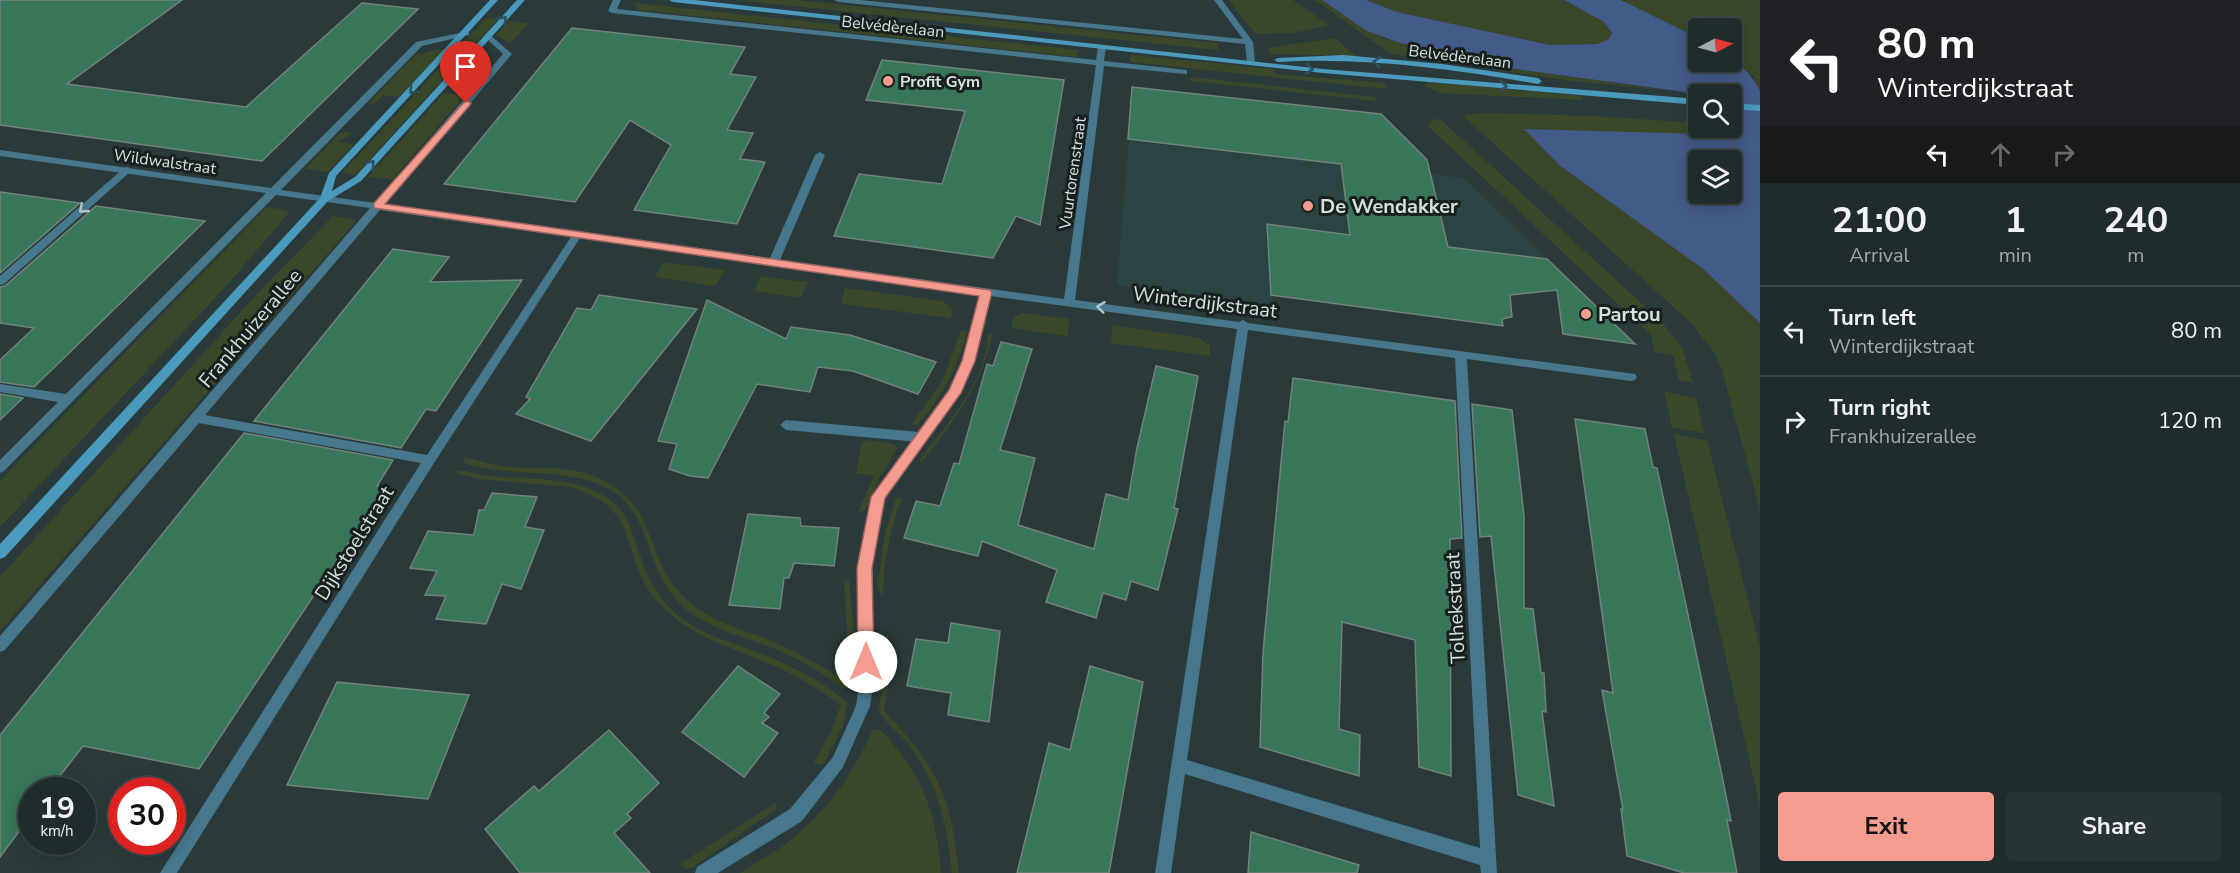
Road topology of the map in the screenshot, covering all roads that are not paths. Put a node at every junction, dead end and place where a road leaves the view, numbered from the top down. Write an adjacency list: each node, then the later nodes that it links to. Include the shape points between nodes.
1 (494, 0): 7 (street, Frankhuizerallee)
2 (521, 0): 8 (street, Frankhuizerallee, one-way to 2)
3 (617, 0): 12 (street, Belvédèrelaan, via 612,11)
4 (673, 0): 10 (street, Belvédèrelaan)
5 (838, 0): 9 (street, Belvédèrelaan)
6 (1218, 0): 9 (street)
7 (466, 33): 21 (street, via 419,44); 22 (street, Frankhuizerallee, one-way to 22, via 332,175)
8 (489, 36): 22 (street, Frankhuizerallee, one-way to 8, via 358,179); 23 (street, Frankhuizerallee, via 508,54)
9 (1249, 42): 11 (street)
10 (1102, 47): 11 (street, Belvédèrelaan); 12 (street, Vuurtorenstraat)
11 (1251, 62): 14 (street, Belvédèrelaan, one-way to 14); 14 (street, Belvédèrelaan, one-way to 11, via 1434,66 1328,58)
12 (1102, 64): 13 (street, Belvédèrelaan); 28 (street, Vuurtorenstraat)
13 (1184, 72)
14 (1664, 99): 15 (street, Belvédèrelaan)
15 (1688, 101)
16 (1742, 107): 17 (street)
17 (1760, 108)
18 (2, 154): 20 (street, Wildwalstraat)
19 (820, 155): 25 (street)
20 (127, 170): 21 (street, Wildwalstraat); 26 (street, one-way to 26)
21 (273, 191): 22 (street, Wildwalstraat); 33 (street)
22 (325, 199): 23 (street, Winterdijkstraat); 39 (street, Frankhuizerallee)
23 (378, 206): 24 (street, Winterdijkstraat); 34 (street, Frankhuizerallee)
24 (577, 236): 25 (street, Winterdijkstraat); 37 (street, Dijkstoelstraat)
25 (773, 263): 27 (street, Winterdijkstraat)
26 (0, 282)
27 (986, 292): 28 (street, Winterdijkstraat); 36 (street, via 969,361 939,416)
28 (1069, 303): 29 (street, Winterdijkstraat, one-way to 28)
29 (1243, 324): 30 (street, Winterdijkstraat); 41 (street)
30 (1461, 356): 31 (street, Winterdijkstraat); 42 (street, Tolhekstraat)
31 (1631, 377)
32 (0, 388): 33 (street)
33 (68, 399): 38 (street)
34 (197, 418): 37 (street); 40 (street, Frankhuizerallee)
35 (786, 425): 36 (street)
36 (919, 437): 44 (street, via 878,497 865,568 863,706 838,762 796,814)
37 (430, 460): 43 (street, Dijkstoelstraat)
38 (0, 468)
39 (0, 553)
40 (0, 646)
41 (1180, 765): 42 (street, Tolhekstraat); 45 (street)
42 (1489, 866)
43 (168, 873)
44 (703, 873)
45 (1163, 873)

